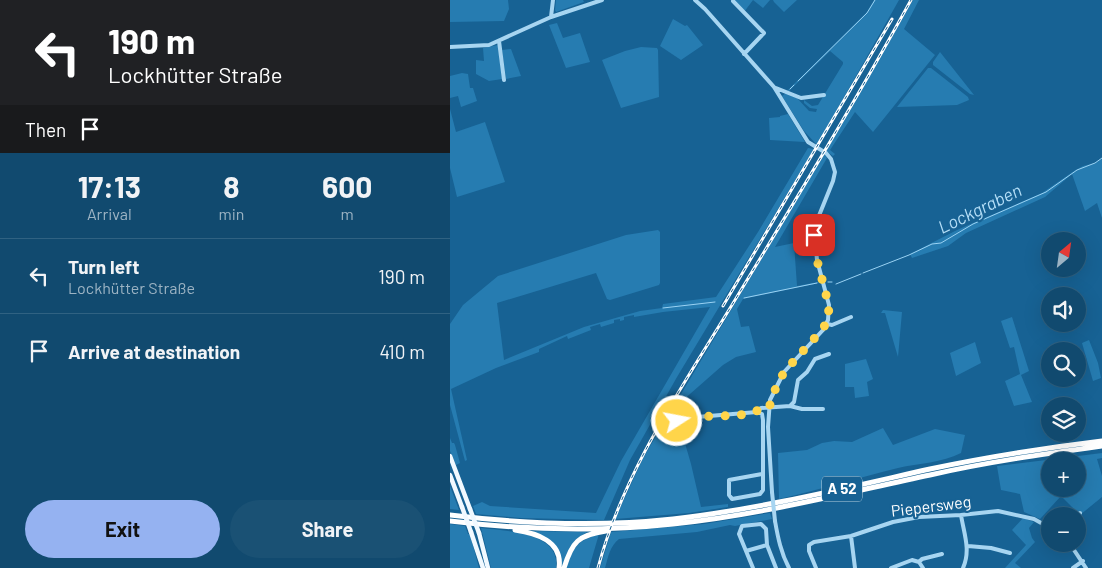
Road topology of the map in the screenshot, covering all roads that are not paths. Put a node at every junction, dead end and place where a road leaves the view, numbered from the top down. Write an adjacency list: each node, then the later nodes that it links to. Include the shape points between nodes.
1 (553, 0): 7 (street)
2 (586, 0): 6 (street)
3 (602, 0): 6 (street)
4 (695, 0): 10 (street)
5 (733, 1): 10 (street, via 764,33)
6 (593, 3): 7 (street)
7 (551, 17): 8 (street)
8 (499, 40): 9 (street, via 489,45); 11 (street)
9 (450, 47)
10 (744, 54): 12 (street)
11 (504, 80)
12 (774, 87): 13 (street, via 801,98); 15 (street, via 808,142 826,153 834,163 834,181 814,226 817,260 829,306)
13 (824, 95)
14 (852, 317): 15 (street)
15 (827, 324): 18 (street, via 784,372)
16 (829, 354): 17 (street, via 815,359 798,380 794,402)
17 (790, 406): 18 (street); 19 (street)
18 (769, 408): 20 (street, via 761,408); 48 (street, bridge, via 775,521)
19 (823, 408)
20 (757, 412): 21 (street); 25 (street, via 762,414 763,420)
21 (677, 421)
22 (1102, 441): 27 (highway, A 52, via 976,460 780,502 672,519 572,524)
23 (1102, 446): 32 (highway, A 52, via 967,467 748,514)
24 (450, 456): 43 (main road, bridge, via 479,533)
25 (762, 474): 25 (street, via 760,494 732,499 729,495 729,480)
26 (450, 475): 42 (main road, bridge)
27 (450, 515)
28 (960, 515): 30 (street, Piepersweg, via 998,511); 33 (street, Piepersweg, via 892,522); 35 (street)
29 (450, 521): 31 (highway, A 52)
30 (1041, 523)
31 (482, 524): 32 (highway, A 52); 44 (highway, via 543,538 556,550)
32 (631, 528): 45 (highway, via 582,537 571,548)
33 (851, 536): 49 (street, Piepersweg, via 809,545); 50 (street)
34 (767, 545): 36 (street); 36 (street, via 766,529 761,524 742,526 739,534); 47 (street)
35 (968, 546): 38 (street); 53 (street)
36 (746, 551): 46 (street)
37 (1076, 552): 40 (street)
38 (1010, 553)
39 (942, 554): 41 (street)
40 (1082, 561): 54 (street); 55 (street)
41 (919, 562): 51 (street, via 912,560); 52 (street)
42 (483, 568)
43 (488, 568)
44 (559, 568)
45 (564, 568)
46 (753, 568)
47 (776, 568)
48 (788, 568)
49 (816, 568)
50 (856, 568)
51 (891, 568)
52 (923, 568)
53 (963, 568)
54 (1073, 568)
55 (1086, 568)

